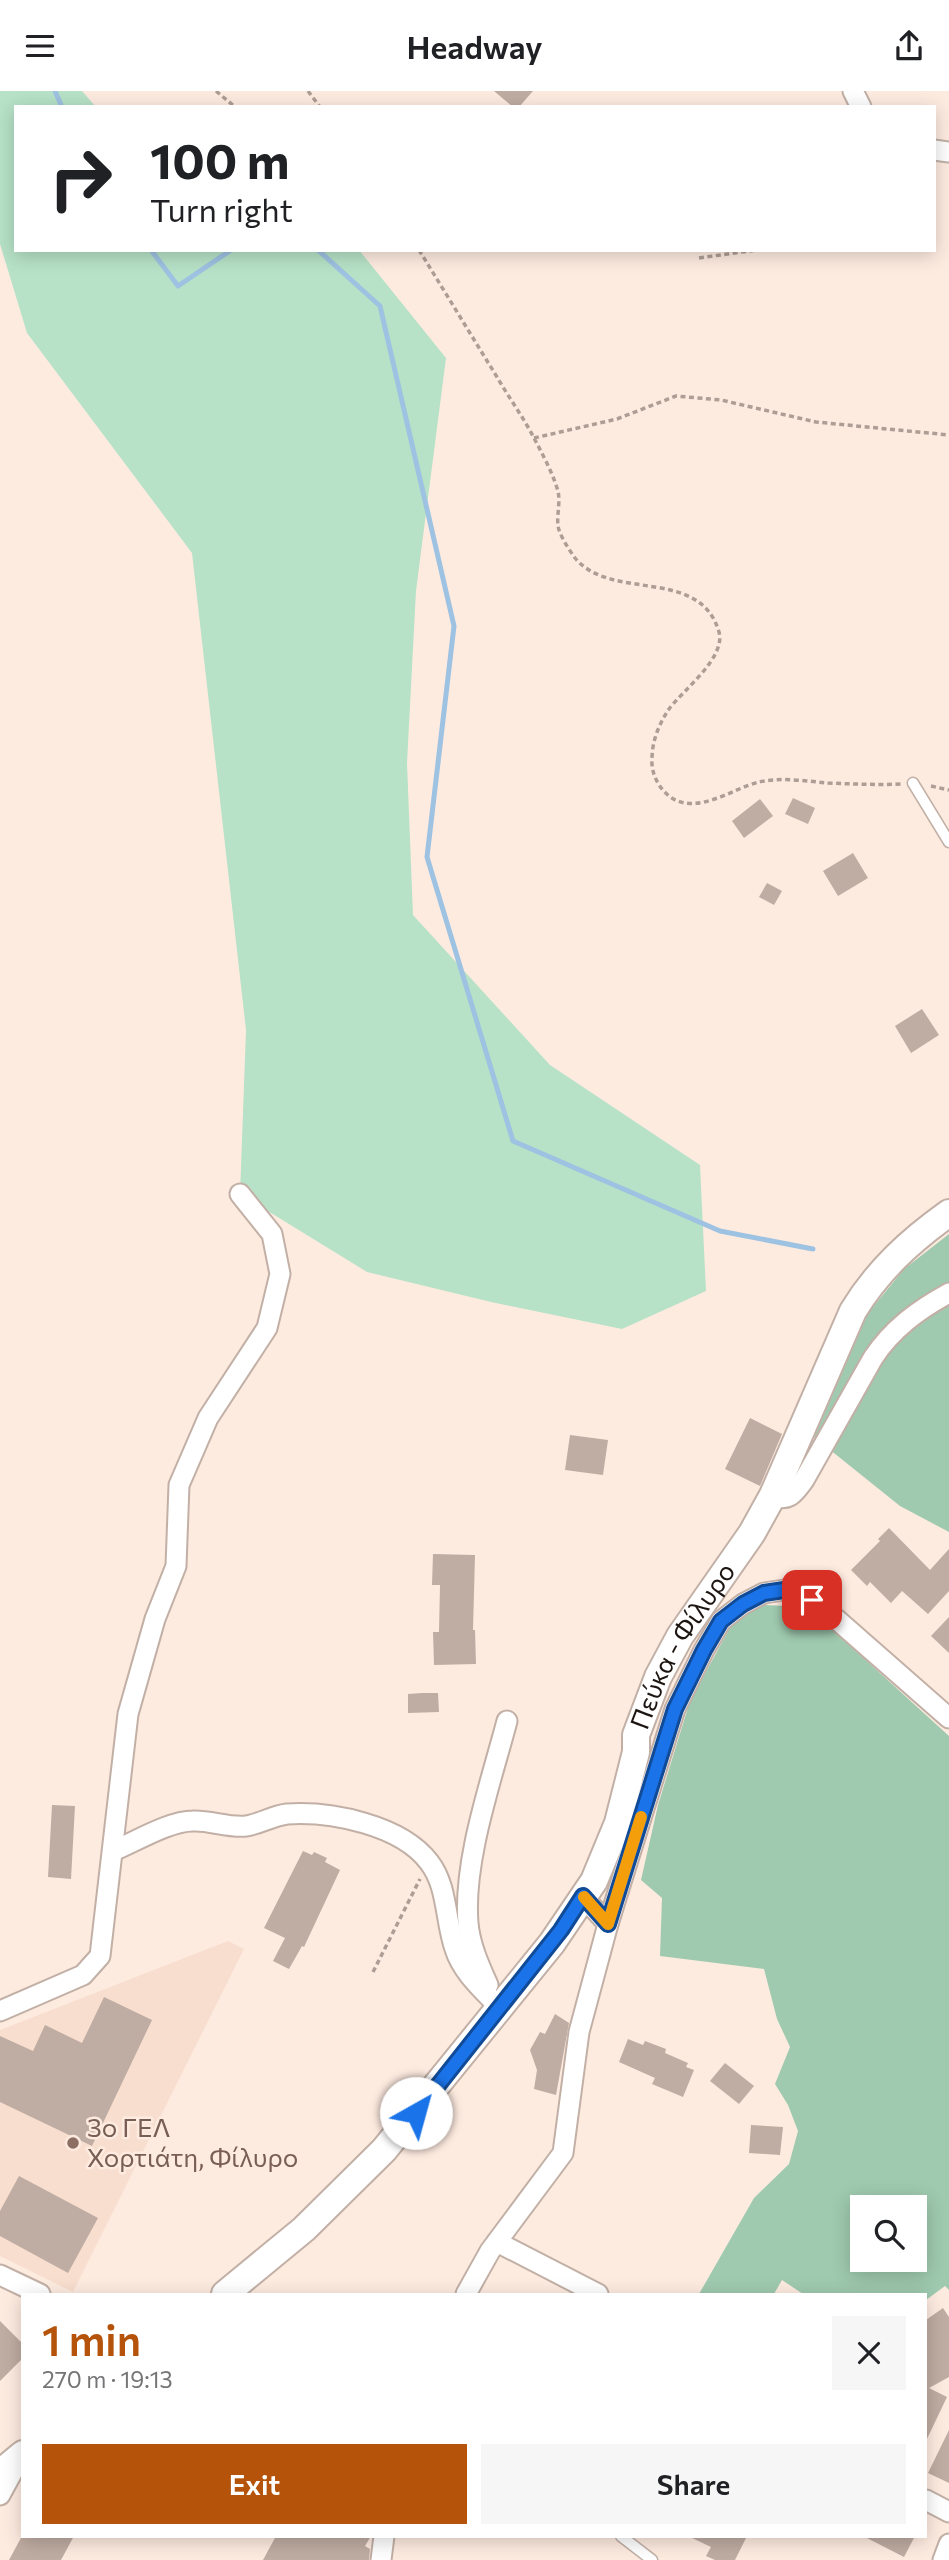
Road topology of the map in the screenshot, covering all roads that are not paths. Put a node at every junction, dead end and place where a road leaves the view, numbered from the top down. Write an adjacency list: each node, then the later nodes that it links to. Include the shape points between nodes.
1 (913, 783): 2 (lane)
2 (949, 842)
3 (240, 1193): 9 (street, via 272,1234 280,1274 267,1328 208,1418 179,1485 176,1566 155,1619 128,1714)
4 (949, 1213): 6 (main road, Πεύκα - Φίλυρο, via 902,1249 862,1296)
5 (949, 1293): 6 (street, via 909,1318 886,1340 804,1480 790,1497)
6 (773, 1495): 10 (main road, Πεύκα - Φίλυρο, via 680,1636 659,1677 636,1735 618,1823)
7 (949, 1718): 11 (street, via 812,1600 784,1590 764,1593 743,1604 721,1621 675,1709)
8 (507, 1721): 12 (street, via 481,1819 468,1901 468,1924 478,1963)
9 (113, 1851): 12 (street, via 189,1821 246,1826 300,1814 360,1822 393,1835 429,1862 441,1887 455,1950 470,1976); 13 (street, via 100,1956 83,1975)
10 (583, 1896): 11 (street); 12 (main road, Πεύκα - Φίλυρο)
11 (608, 1924): 14 (street, via 579,2032 563,2153)
12 (500, 2008): 17 (main road, Πεύκα - Φίλυρο, via 384,2150 304,2229)
13 (0, 2011)
14 (497, 2242): 18 (street); 19 (street)
15 (0, 2275): 16 (street)
16 (38, 2293)
17 (226, 2293)
18 (467, 2293)
19 (596, 2293)
20 (21, 2455): 22 (main road)
21 (21, 2456): 23 (street)
22 (0, 2473)
23 (0, 2495)
24 (927, 2501): 25 (street)
25 (949, 2512)
26 (384, 2538): 29 (street)
27 (624, 2538): 30 (lane)
28 (949, 2544): 31 (street)
29 (381, 2560)
30 (652, 2560)
31 (943, 2560)

